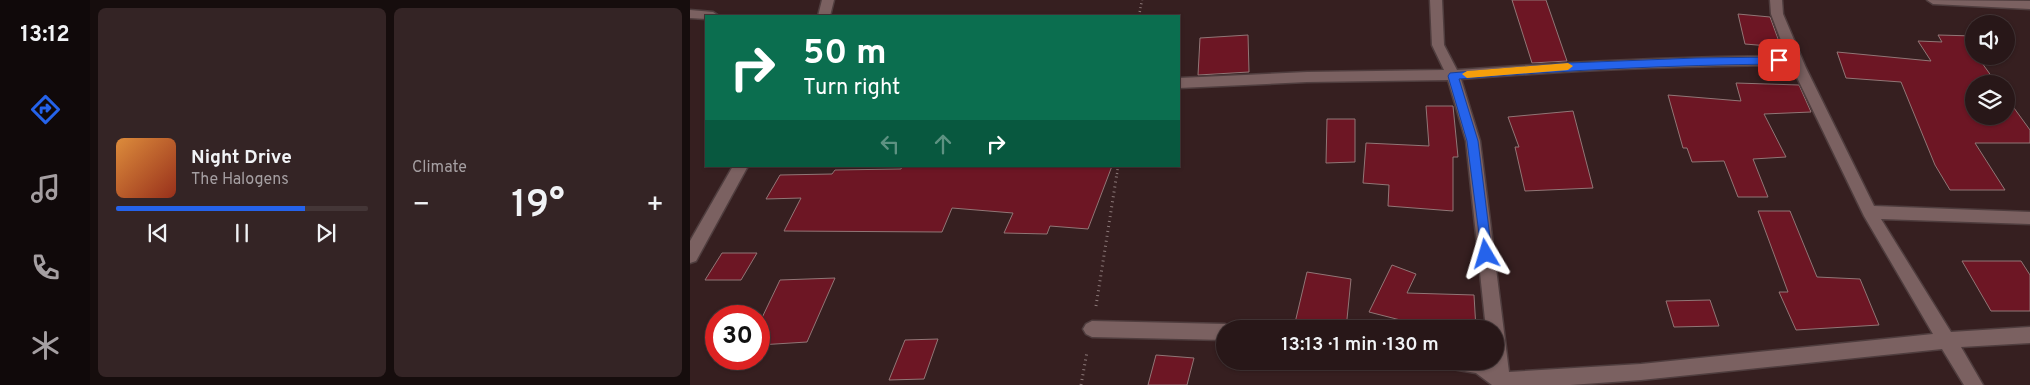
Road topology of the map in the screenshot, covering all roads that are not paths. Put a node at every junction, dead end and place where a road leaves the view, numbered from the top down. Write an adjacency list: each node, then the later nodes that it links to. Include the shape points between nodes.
1 (828, 0): 8 (street)
2 (1436, 0): 10 (street, via 1438,45)
3 (1776, 0): 9 (street, via 1777,14)
4 (1933, 0): 5 (street)
5 (2030, 5)
6 (690, 14): 7 (street)
7 (705, 15)
8 (824, 15)
9 (1796, 60): 10 (street, via 1588,65); 13 (street)
10 (1454, 76): 11 (street, via 1307,77); 16 (street, via 1473,141)
11 (1180, 83)
12 (740, 167): 15 (street)
13 (1869, 212): 14 (street); 20 (street)
14 (2030, 218)
15 (690, 256)
16 (1494, 320)
17 (1092, 329): 18 (street)
18 (1216, 332)
19 (2030, 336): 20 (street)
20 (1948, 340): 23 (street); 24 (street)
21 (1485, 370): 23 (street)
22 (1500, 370): 23 (street)
23 (1501, 383)
24 (1974, 385)

